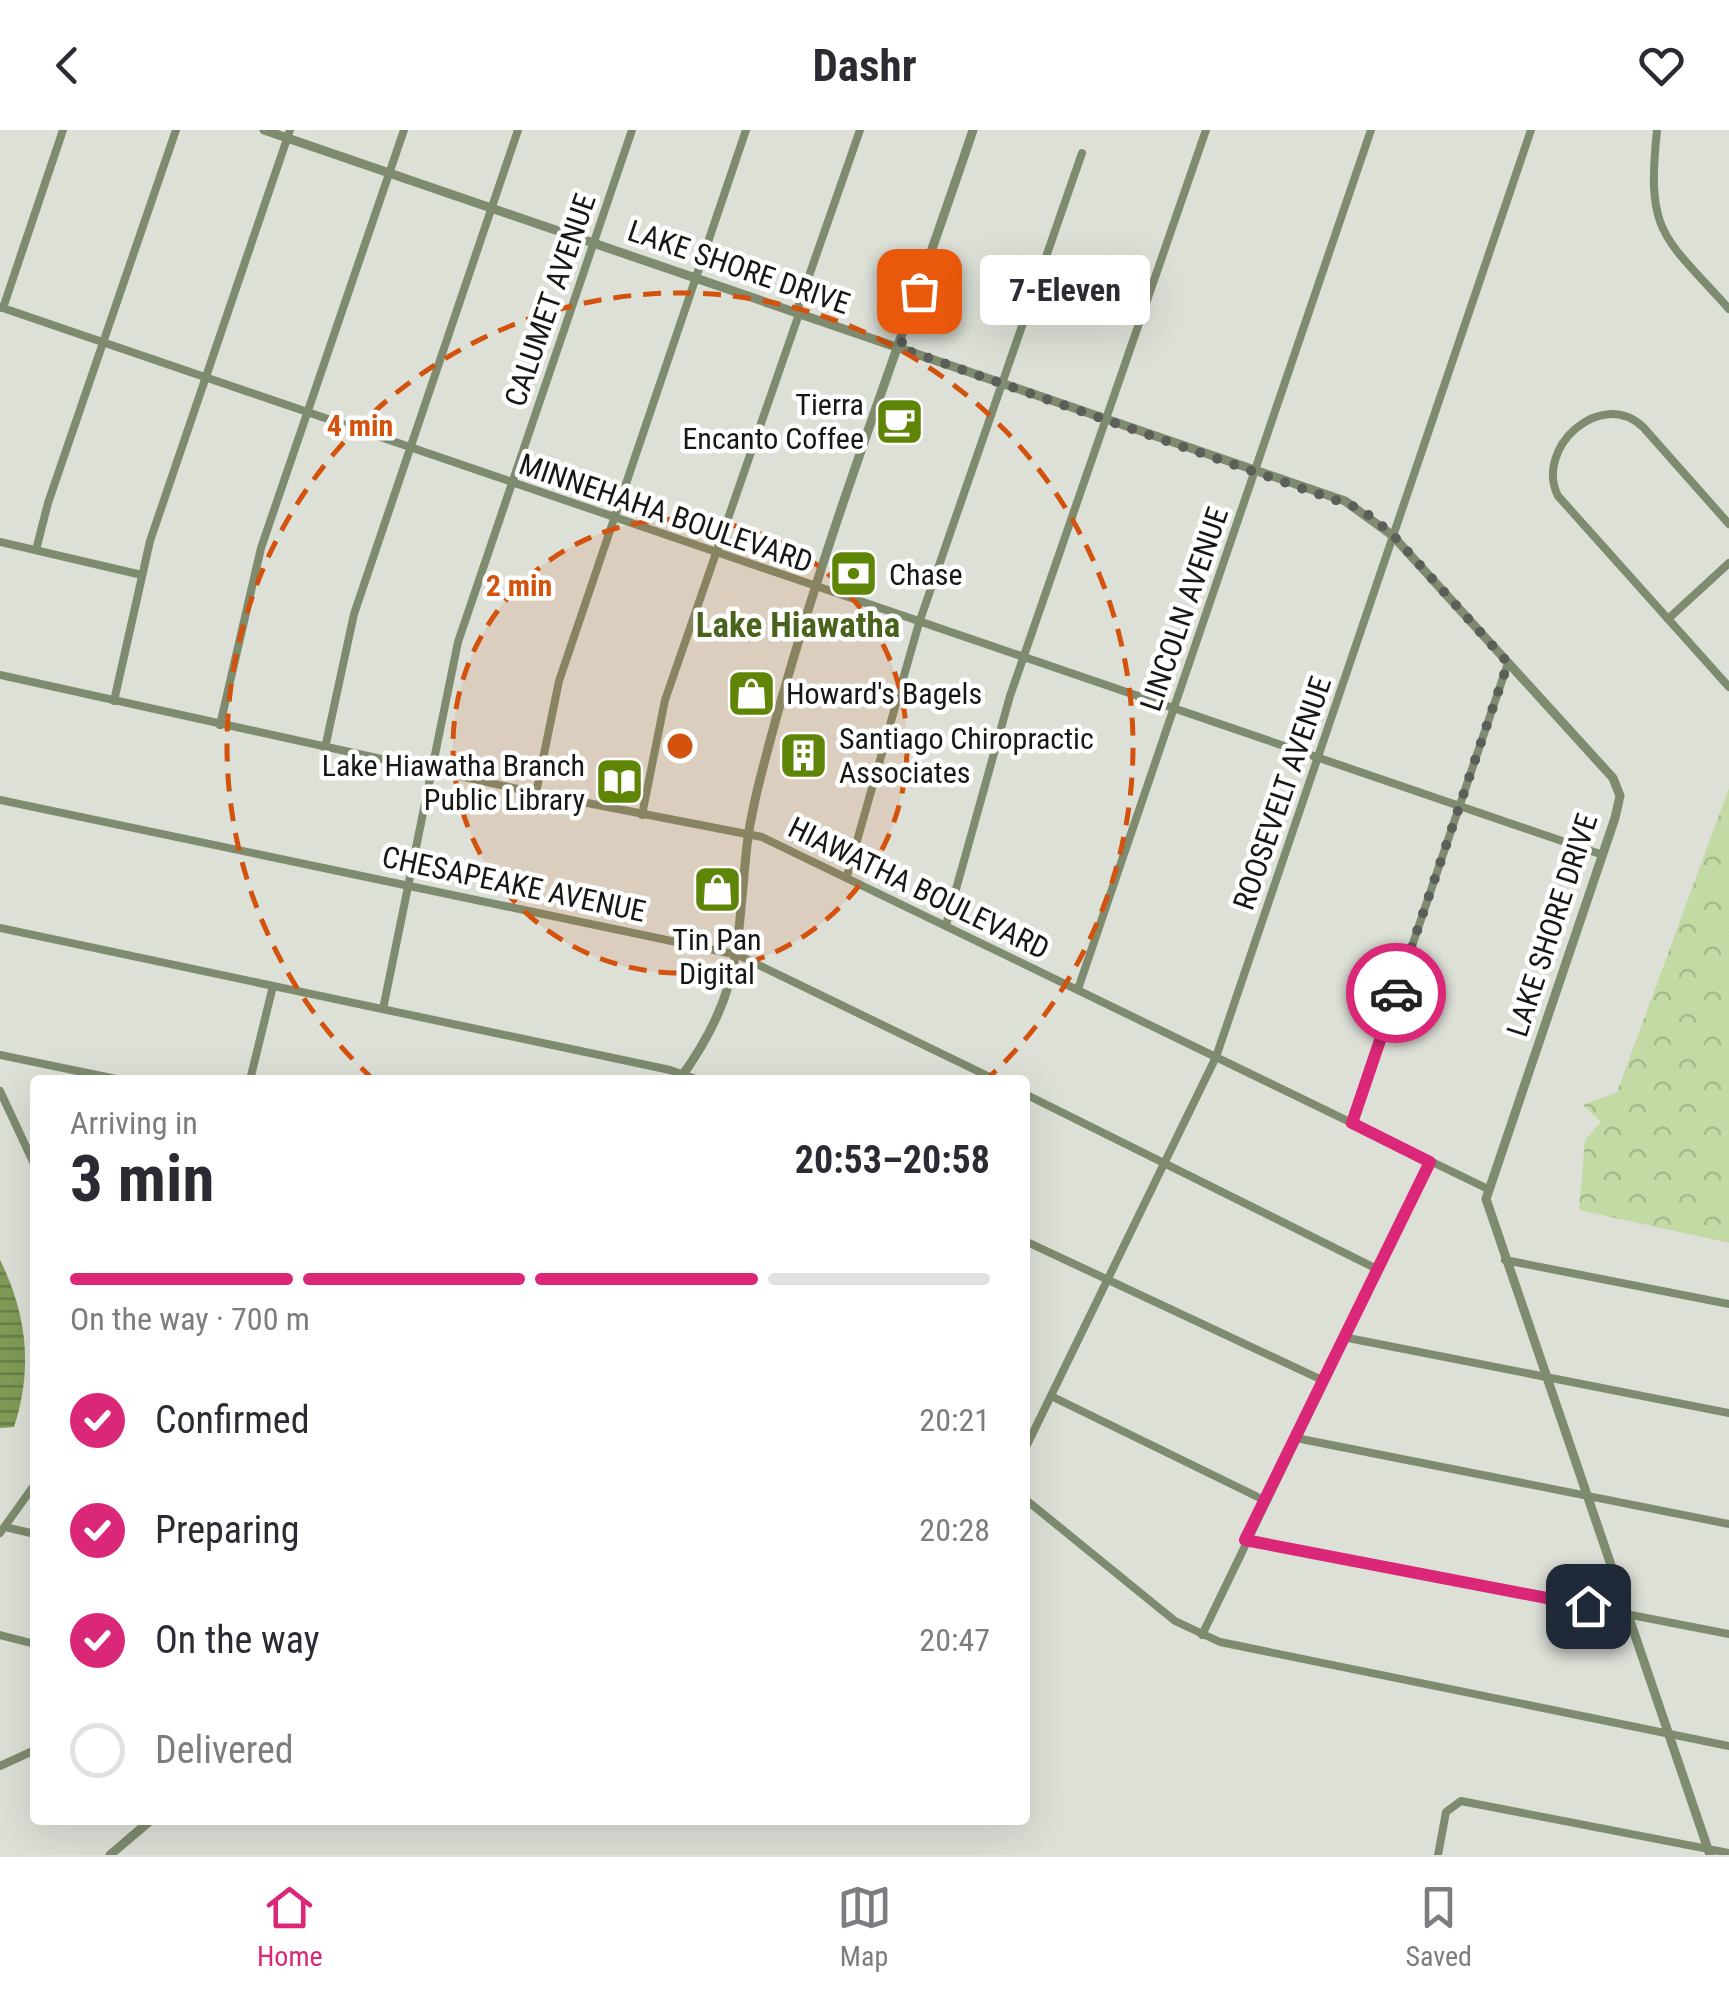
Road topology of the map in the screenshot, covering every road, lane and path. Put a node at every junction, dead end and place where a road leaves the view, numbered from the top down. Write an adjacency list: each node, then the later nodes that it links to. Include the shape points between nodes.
1 (63, 130): 20 (street)
2 (176, 130): 23 (street)
3 (264, 130): 14 (street, LAKE SHORE DRIVE)
4 (404, 130): 16 (street)
5 (518, 130): 17 (street)
6 (632, 130): 18 (street, CALUMET AVENUE)
7 (746, 130): 19 (street)
8 (860, 130): 22 (street)
9 (972, 130): 24 (street)
10 (1206, 130): 28 (street)
11 (1370, 130): 30 (street, LINCOLN AVENUE)
12 (1531, 130): 34 (street, ROOSEVELT AVENUE)
13 (1656, 130): 21 (street, via 1651,186 1658,224)
14 (289, 134): 16 (street, LAKE SHORE DRIVE); 25 (street)
15 (1082, 153): 26 (street)
16 (390, 173): 17 (street, LAKE SHORE DRIVE); 27 (street)
17 (492, 208): 18 (street, LAKE SHORE DRIVE); 29 (street)
18 (594, 244): 19 (street, LAKE SHORE DRIVE); 31 (street, CALUMET AVENUE)
19 (695, 278): 22 (street, LAKE SHORE DRIVE); 32 (street)
20 (1, 308): 23 (street, MINNEHAHA BOULEVARD)
21 (1729, 309)
22 (798, 313): 24 (street, LAKE SHORE DRIVE); 37 (street)
23 (103, 342): 25 (street, MINNEHAHA BOULEVARD); 36 (street)
24 (900, 348): 26 (street, LAKE SHORE DRIVE); 40 (street)
25 (206, 378): 27 (street, MINNEHAHA BOULEVARD); 39 (street)
26 (1001, 383): 28 (street, LAKE SHORE DRIVE); 42 (street)
27 (307, 413): 29 (street, MINNEHAHA BOULEVARD); 49 (street, via 261,548)
28 (1103, 418): 30 (street, LAKE SHORE DRIVE); 43 (street)
29 (410, 450): 31 (street, MINNEHAHA BOULEVARD); 50 (street, via 354,614)
30 (1255, 469): 34 (street, LAKE SHORE DRIVE, via 1361,509); 48 (street, LINCOLN AVENUE)
31 (511, 484): 32 (street, MINNEHAHA BOULEVARD); 52 (street, CALUMET AVENUE, via 458,642)
32 (613, 518): 37 (street, MINNEHAHA BOULEVARD); 53 (street, via 559,681)
33 (1729, 524): 41 (street, via 1626,415 1595,416 1558,448 1551,472 1558,496)
34 (1392, 534): 44 (street, LAKE SHORE DRIVE); 51 (street, ROOSEVELT AVENUE)
35 (0, 542): 36 (street)
36 (36, 550): 39 (street)
37 (715, 553): 40 (street, MINNEHAHA BOULEVARD); 56 (street, via 665,700)
38 (1729, 563): 41 (street)
39 (142, 575): 47 (street)
40 (818, 588): 42 (street, MINNEHAHA BOULEVARD); 57 (street)
41 (1668, 619): 46 (street)
42 (919, 622): 43 (street, MINNEHAHA BOULEVARD); 59 (street)
43 (1023, 658): 48 (street, MINNEHAHA BOULEVARD); 61 (street)
44 (1508, 663): 55 (street); 58 (street, LAKE SHORE DRIVE, via 1617,784 1620,796)
45 (0, 674): 47 (street, HIAWATHA BOULEVARD)
46 (1729, 688)
47 (114, 701): 49 (street, HIAWATHA BOULEVARD)
48 (1174, 709): 51 (street, MINNEHAHA BOULEVARD); 65 (street, LINCOLN AVENUE)
49 (220, 725): 50 (street, HIAWATHA BOULEVARD)
50 (325, 748): 52 (street, HIAWATHA BOULEVARD)
51 (1318, 758): 55 (street, MINNEHAHA BOULEVARD); 68 (street, ROOSEVELT AVENUE)
52 (430, 770): 53 (street, HIAWATHA BOULEVARD); 60 (street, CALUMET AVENUE)
53 (536, 793): 56 (street, HIAWATHA BOULEVARD)
54 (0, 800): 60 (street, CHESAPEAKE AVENUE)
55 (1460, 806): 58 (street, MINNEHAHA BOULEVARD); 76 (street)
56 (642, 815): 57 (street, HIAWATHA BOULEVARD)
57 (748, 836): 59 (street, HIAWATHA BOULEVARD); 63 (street)
58 (1603, 855): 80 (street, LAKE SHORE DRIVE)
59 (846, 876): 61 (street, HIAWATHA BOULEVARD)
60 (408, 885): 63 (street, CHESAPEAKE AVENUE); 66 (street, CALUMET AVENUE)
61 (946, 925): 65 (street, HIAWATHA BOULEVARD)
62 (0, 928): 64 (street)
63 (738, 955): 72 (street, via 716,1023); 73 (street, CHESAPEAKE AVENUE)
64 (273, 986): 66 (street); 70 (street)
65 (1078, 990): 68 (street, HIAWATHA BOULEVARD)
66 (383, 1009): 71 (street)
67 (0, 1055): 69 (street)
68 (1216, 1057): 76 (street, HIAWATHA BOULEVARD); 78 (street, ROOSEVELT AVENUE)
69 (97, 1075)
70 (251, 1075)
71 (678, 1075)
72 (683, 1075)
73 (986, 1075)
74 (0, 1091): 77 (street)
75 (1030, 1096): 78 (street)
76 (1352, 1123): 79 (street, HIAWATHA BOULEVARD)
77 (30, 1155)
78 (1165, 1162): 83 (street); 84 (street, ROOSEVELT AVENUE)
79 (1430, 1162): 80 (street, HIAWATHA BOULEVARD); 83 (street)
80 (1488, 1190): 82 (street)
81 (1030, 1244): 84 (street)
82 (1505, 1260): 85 (street); 87 (street)
83 (1377, 1269): 86 (street)
84 (1108, 1282): 88 (street); 89 (street, ROOSEVELT AVENUE)
85 (1729, 1304)
86 (1343, 1336): 87 (street); 88 (street)
87 (1546, 1377): 90 (street); 94 (street)
88 (1322, 1380): 91 (street)
89 (1051, 1396): 92 (street, ROOSEVELT AVENUE); 95 (street)
90 (1729, 1413)
91 (1296, 1438): 94 (street); 95 (street)
92 (1030, 1440)
93 (30, 1491): 98 (street)
94 (1585, 1495): 97 (street); 101 (street)
95 (1264, 1500): 100 (street)
96 (1030, 1502): 104 (street, via 1175,1621)
97 (1729, 1524)
98 (2, 1530): 99 (street)
99 (30, 1533)
100 (1245, 1540): 101 (street); 104 (street)
101 (1626, 1613): 102 (street); 106 (street)
102 (1729, 1634)
103 (0, 1635): 105 (street)
104 (1202, 1635): 106 (street)
105 (30, 1643)
106 (1669, 1734): 107 (street); 111 (street)
107 (1729, 1746)
108 (30, 1752): 109 (street)
109 (0, 1766)
110 (144, 1825): 113 (street)
111 (1709, 1852): 112 (street); 114 (street, via 1462,1800 1446,1812)
112 (1729, 1853)
113 (110, 1855)
114 (1438, 1855)

